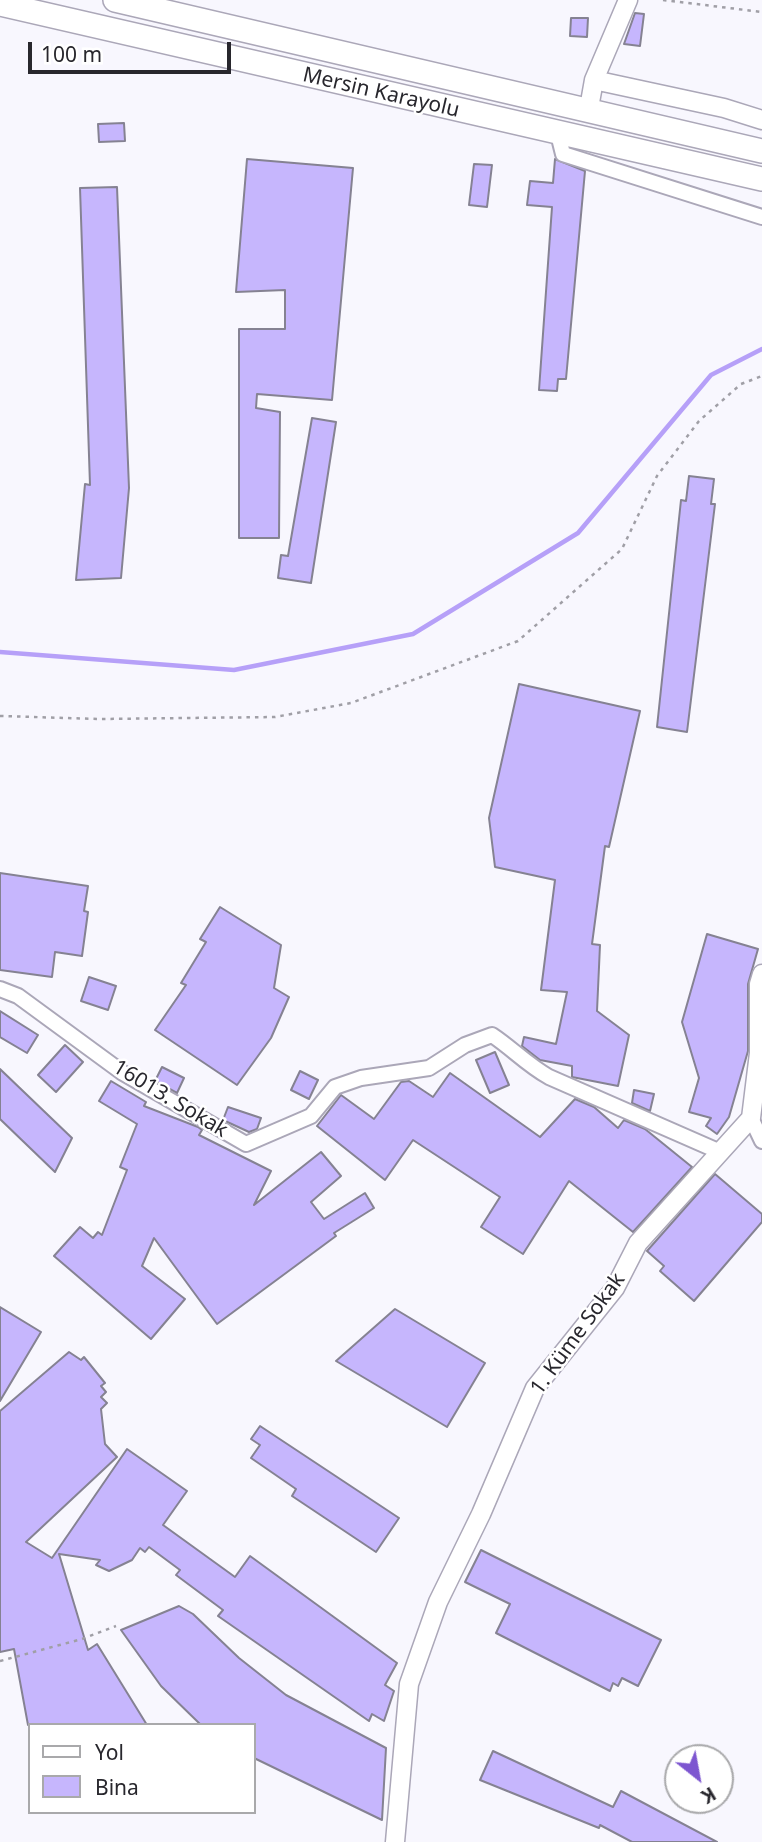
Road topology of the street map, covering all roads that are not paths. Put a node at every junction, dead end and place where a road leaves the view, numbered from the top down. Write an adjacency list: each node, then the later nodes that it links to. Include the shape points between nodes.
1 (115, 0): 5 (highway, Mersin Karayolu)
2 (628, 0): 4 (street)
3 (0, 4): 7 (highway, Mersin Karayolu)
4 (594, 80): 5 (street); 6 (street)
5 (589, 108): 8 (highway, Mersin Karayolu)
6 (762, 120)
7 (558, 134): 9 (highway, Mersin Karayolu); 10 (street, via 563,154)
8 (762, 151)
9 (762, 179)
10 (762, 217)
11 (762, 974): 13 (street)
12 (0, 989): 15 (street, 16013. Sokak, via 18,996 123,1073 246,1144 311,1116 335,1087 361,1078 429,1068 465,1045 492,1035 522,1062 549,1077)
13 (751, 1118): 14 (street); 15 (street, 1. Küme Sokak)
14 (762, 1141)
15 (718, 1151): 16 (street, 1. Küme Sokak, via 638,1243 615,1288 535,1388 438,1602 409,1685)
16 (395, 1842)

